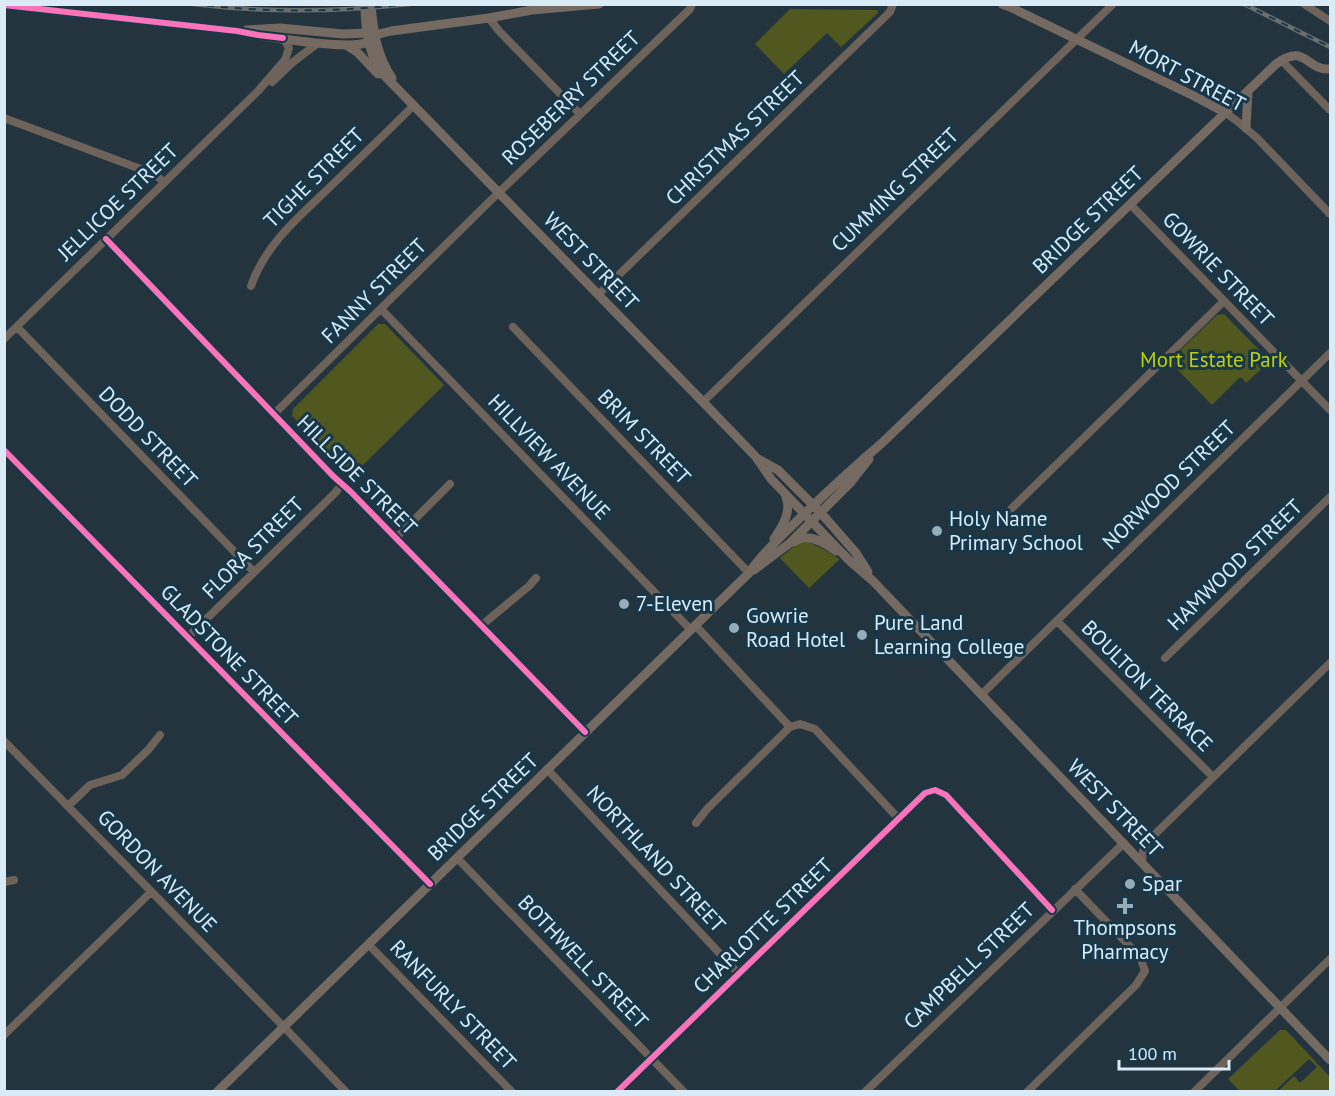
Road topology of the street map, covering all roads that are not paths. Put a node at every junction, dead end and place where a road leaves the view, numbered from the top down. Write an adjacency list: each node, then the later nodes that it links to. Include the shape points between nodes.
1 (365, 4): 13 (main road)
2 (371, 4): 13 (main road)
3 (599, 4): 10 (main road)
4 (692, 4): 27 (street, ROSEBERRY STREET)
5 (893, 4): 36 (street, CHRISTMAS STREET, via 890,12)
6 (1002, 4): 15 (main road, MORT STREET)
7 (1113, 4): 15 (street, CUMMING STREET)
8 (1304, 4): 11 (street)
9 (4, 5): 12 (main road)
10 (489, 18): 13 (main road); 27 (street)
11 (1330, 21)
12 (237, 31): 13 (main road, via 280,28); 14 (main road)
13 (370, 37): 17 (main road, via 355,45); 20 (main road, WEST STREET, via 373,57); 21 (main road, WEST STREET)
14 (283, 38): 16 (main road); 22 (street, JELLICOE STREET, via 289,48 285,60)
15 (1077, 39): 26 (main road, MORT STREET); 44 (street, CUMMING STREET)
16 (318, 43): 17 (main road); 22 (street, JELLICOE STREET)
17 (344, 45): 20 (main road)
18 (1281, 60): 19 (main road, via 1298,55); 23 (main road, BRIDGE STREET); 25 (street)
19 (1330, 69)
20 (390, 81): 21 (main road, WEST STREET)
21 (400, 90): 24 (main road, WEST STREET)
22 (258, 91): 30 (street, JELLICOE STREET)
23 (1248, 91): 26 (main road, BRIDGE STREET); 29 (main road)
24 (414, 105): 31 (main road, WEST STREET); 35 (street, TIGHE STREET, via 283,233 263,259)
25 (1330, 110)
26 (1226, 113): 29 (street, MORT STREET); 32 (main road, BRIDGE STREET)
27 (580, 114): 31 (street, ROSEBERRY STREET)
28 (4, 118): 30 (street, via 147,171)
29 (1246, 128): 33 (street, MORT STREET)
30 (164, 182): 34 (street, JELLICOE STREET)
31 (500, 192): 36 (main road, WEST STREET); 38 (street, FANNY STREET)
32 (1130, 204): 37 (street, GOWRIE STREET); 47 (main road, BRIDGE STREET)
33 (1330, 214)
34 (106, 239): 39 (street, JELLICOE STREET); 46 (street, HILLSIDE STREET)
35 (251, 286)
36 (599, 294): 44 (main road, WEST STREET)
37 (1224, 301): 43 (street, GOWRIE STREET); 55 (street)
38 (381, 309): 46 (street, FANNY STREET); 69 (street, HILLVIEW AVENUE)
39 (17, 327): 41 (street, JELLICOE STREET); 63 (street, DODD STREET)
40 (513, 327): 64 (street, BRIM STREET)
41 (4, 339)
42 (1330, 353): 43 (street, NORWOOD STREET)
43 (1302, 381): 45 (street, GOWRIE STREET); 67 (street, NORWOOD STREET)
44 (703, 402): 49 (main road, WEST STREET)
45 (1330, 410)
46 (274, 414): 50 (street, HILLSIDE STREET)
47 (882, 443): 54 (main road, BRIDGE STREET); 56 (main road, BRIDGE STREET)
48 (4, 450): 70 (street, GLADSTONE STREET)
49 (756, 457): 52 (main road, WEST STREET); 54 (main road, WEST STREET, via 778,470)
50 (342, 484): 59 (street, HILLSIDE STREET); 63 (street, FLORA STREET)
51 (450, 484): 59 (street)
52 (785, 494): 57 (main road, WEST STREET); 61 (main road, via 787,515)
53 (1330, 496): 71 (street, HAMWOOD STREET)
54 (813, 506): 56 (main road, WEST STREET); 57 (main road, BRIDGE STREET)
55 (1011, 509)
56 (820, 513): 58 (main road, BRIDGE STREET); 66 (main road, WEST STREET, via 856,553)
57 (805, 514): 58 (main road, WEST STREET); 61 (main road, BRIDGE STREET)
58 (812, 521): 60 (main road, BRIDGE STREET); 62 (main road, WEST STREET)
59 (396, 538): 68 (street, HILLSIDE STREET)
60 (790, 543): 62 (main road, via 811,539); 64 (main road, BRIDGE STREET)
61 (762, 555): 64 (main road, BRIDGE STREET)
62 (849, 561): 66 (main road, WEST STREET)
63 (254, 572): 70 (street, FLORA STREET)
64 (749, 573): 69 (main road, BRIDGE STREET)
65 (536, 578): 68 (street)
66 (873, 581): 73 (main road, WEST STREET)
67 (1057, 621): 73 (street, NORWOOD STREET); 79 (street, BOULTON TERRACE)
68 (482, 626): 75 (street, HILLSIDE STREET)
69 (693, 628): 74 (street, HILLVIEW AVENUE); 75 (main road, BRIDGE STREET)
70 (188, 637): 88 (street, GLADSTONE STREET)
71 (1165, 658)
72 (1330, 663): 79 (street)
73 (982, 694): 83 (main road, WEST STREET)
74 (790, 727): 81 (street, via 800,724 815,729); 82 (street, via 706,808)
75 (585, 732): 78 (main road, BRIDGE STREET)
76 (160, 735): 80 (street, via 122,775 90,785)
77 (4, 741): 80 (street, GORDON AVENUE)
78 (547, 770): 84 (main road, BRIDGE STREET); 94 (street, NORTHLAND STREET)
79 (1213, 777): 85 (street, via 1149,840)
80 (68, 806): 90 (street, GORDON AVENUE)
81 (898, 818): 91 (street, CHARLOTTE STREET, via 925,793 935,790 946,795); 94 (street, CHARLOTTE STREET)
82 (696, 823)
83 (1124, 843): 85 (main road, WEST STREET); 89 (street, CAMPBELL STREET)
84 (457, 858): 88 (main road, BRIDGE STREET); 98 (street, BOTHWELL STREET)
85 (1142, 862): 95 (main road, WEST STREET)
86 (14, 880): 87 (street)
87 (4, 882)
88 (430, 884): 92 (main road, BRIDGE STREET)
89 (1075, 889): 91 (street, CAMPBELL STREET); 106 (street, via 1140,957 1145,971 1136,985)
90 (152, 892): 96 (street, GORDON AVENUE); 97 (street)
91 (1052, 910): 105 (street, CAMPBELL STREET)
92 (368, 944): 96 (main road, BRIDGE STREET); 102 (street, RANFURLY STREET)
93 (1330, 959): 95 (street)
94 (739, 974): 98 (street, CHARLOTTE STREET)
95 (1281, 1008): 99 (main road, WEST STREET); 107 (street)
96 (283, 1026): 100 (main road, BRIDGE STREET); 101 (street, GORDON AVENUE)
97 (4, 1035)
98 (651, 1058): 103 (street, CHARLOTTE STREET); 104 (street, BOTHWELL STREET)
99 (1330, 1060)
100 (217, 1092)
101 (346, 1092)
102 (512, 1092)
103 (617, 1092)
104 (684, 1092)
105 (865, 1092)
106 (1027, 1092)
107 (1194, 1092)

